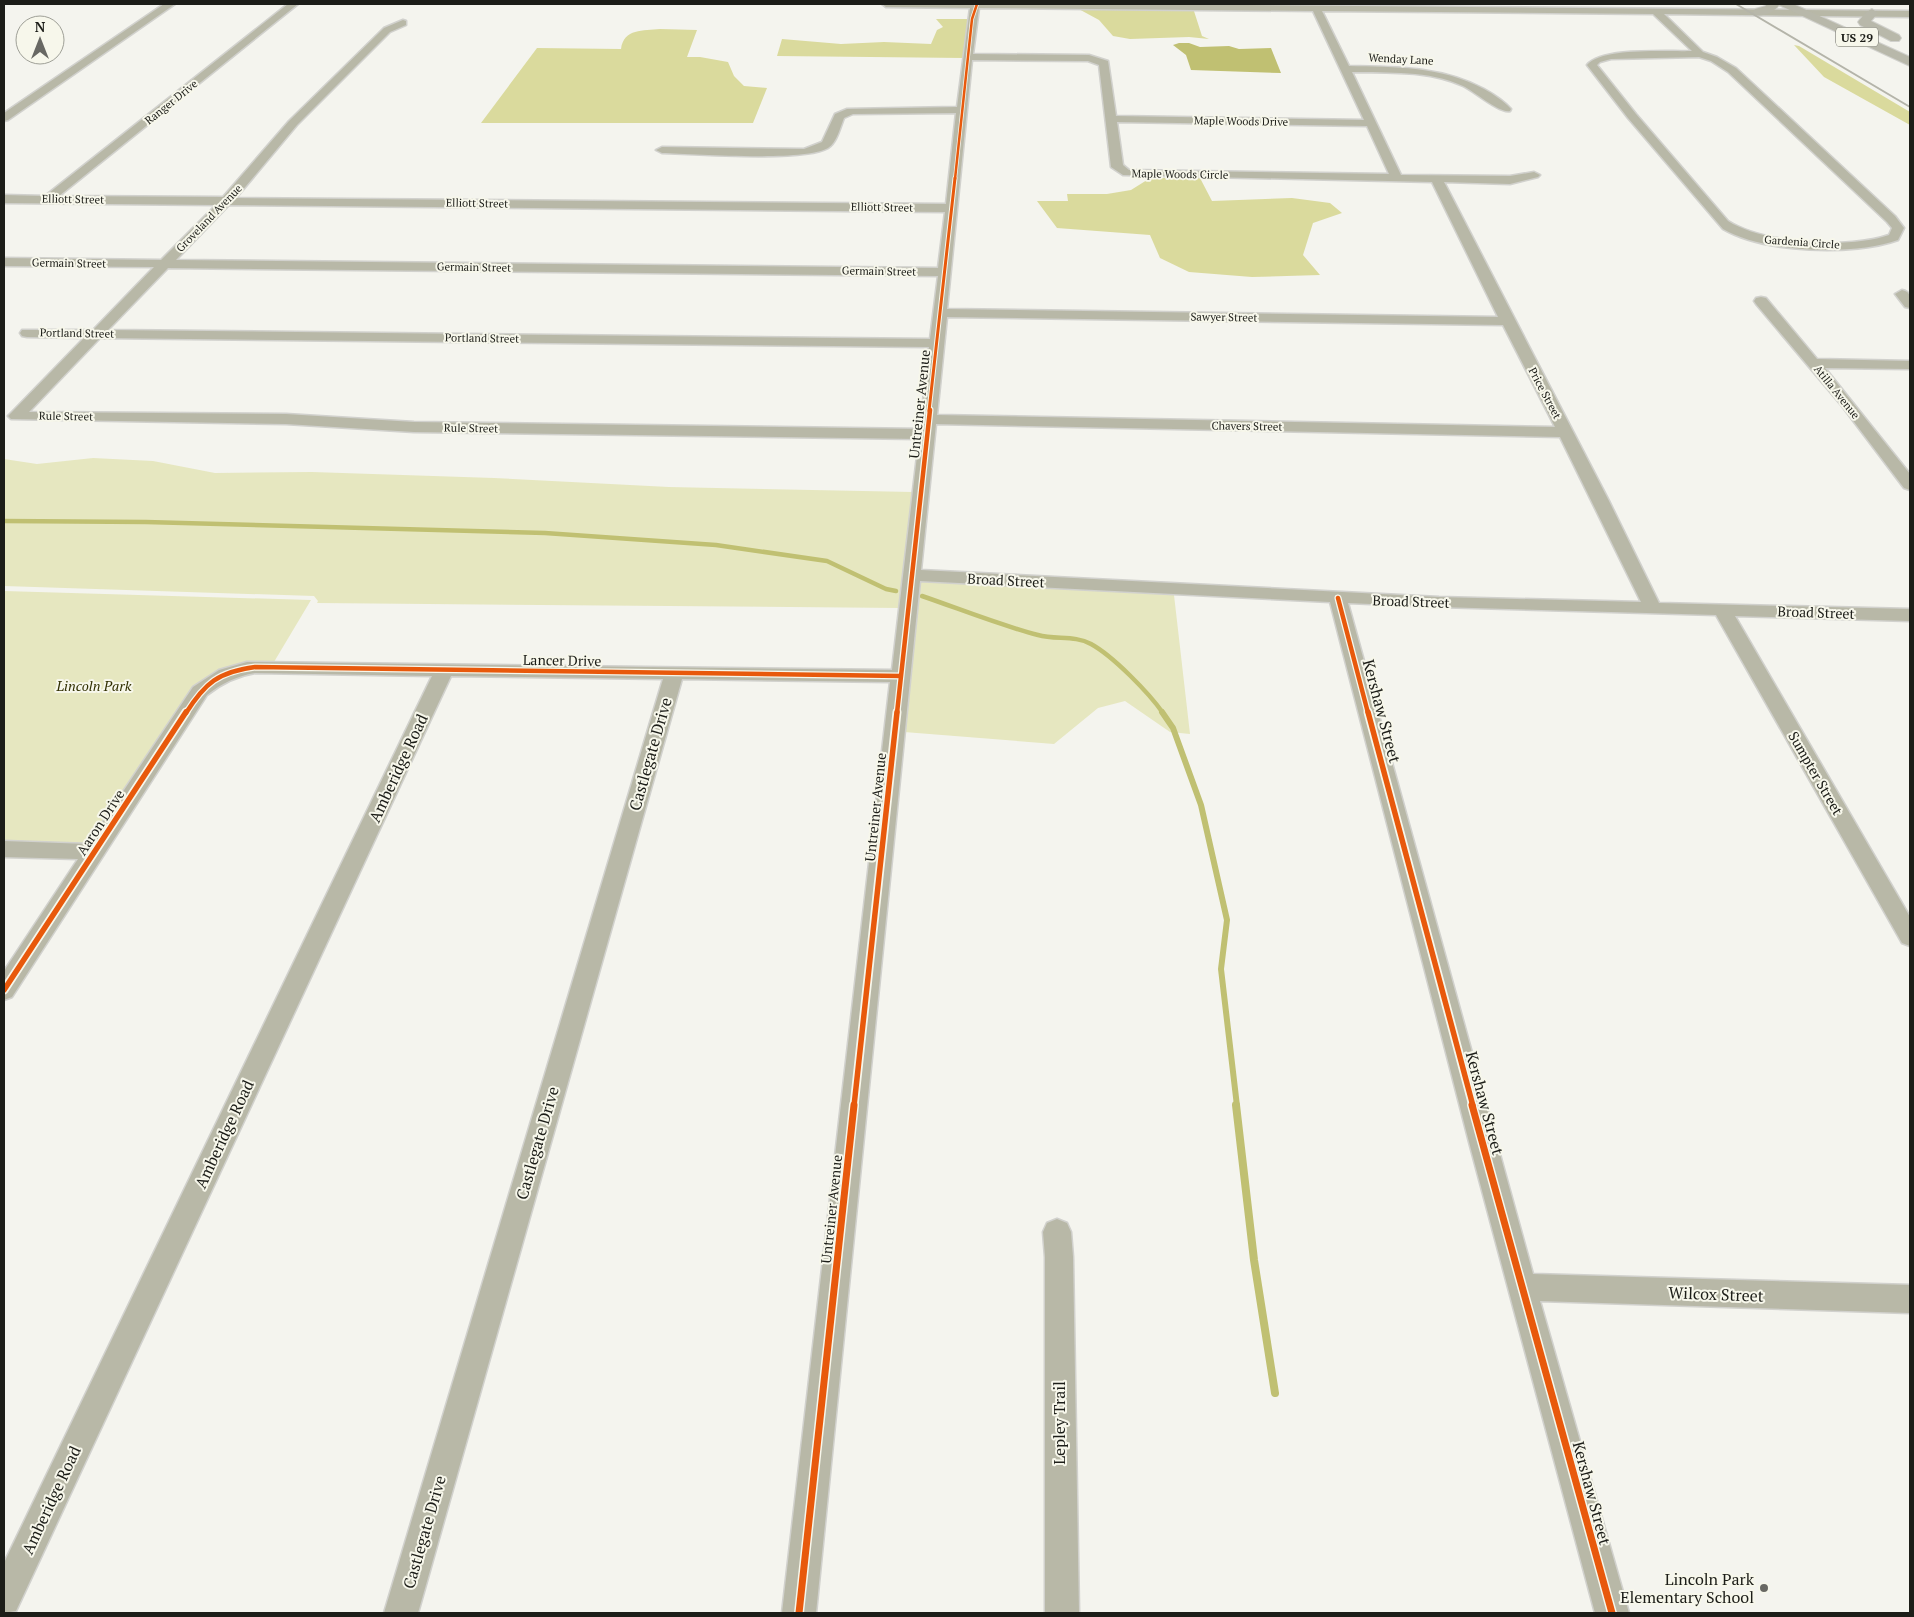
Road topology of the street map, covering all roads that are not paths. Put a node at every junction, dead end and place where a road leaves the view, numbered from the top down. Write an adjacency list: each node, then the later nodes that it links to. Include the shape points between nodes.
1 (170, 4): 34 (street)
2 (293, 4): 42 (street, Ranger Drive)
3 (886, 4): 4 (street)
4 (977, 4): 10 (street); 29 (street, Untreiner Avenue)
5 (1676, 4): 19 (street)
6 (1771, 4): 20 (highway, via 1771,8)
7 (1784, 4): 17 (highway, US 29)
8 (1793, 4): 21 (highway)
9 (1859, 4): 22 (street)
10 (1108, 5): 11 (street)
11 (1207, 5): 12 (street)
12 (1300, 6): 16 (street)
13 (1394, 6): 14 (street); 16 (street)
14 (1488, 7): 15 (street)
15 (1582, 7): 18 (street)
16 (1316, 8): 31 (street)
17 (1806, 8): 20 (street); 21 (highway, US 29); 28 (highway); 30 (highway, US 29)
18 (1655, 11): 19 (street); 27 (street, Gardenia Circle)
19 (1685, 12): 20 (street)
20 (1759, 12)
21 (1829, 13): 22 (street); 26 (highway, US 29)
22 (1872, 13): 23 (street); 25 (highway, via 1864,22)
23 (1910, 14)
24 (403, 23): 43 (street, Groveland Avenue, via 387,30 302,114)
25 (1910, 44)
26 (1910, 50)
27 (1700, 54): 27 (street, Gardenia Circle, via 1610,56 1592,65 1724,224 1731,228 1762,240 1800,244 1881,243 1894,237 1898,228 1884,212 1732,70)
28 (1910, 54)
29 (969, 57): 33 (street, Untreiner Avenue); 35 (street, Maple Woods Circle, via 1089,58 1101,61 1104,63)
30 (1910, 62)
31 (1346, 70): 32 (street, Wenday Lane, via 1437,73 1467,83); 36 (street)
32 (1506, 109)
33 (963, 110): 37 (street, via 851,112 839,116 830,143 804,152); 44 (street, Untreiner Avenue)
34 (4, 118)
35 (1111, 119): 36 (street, Maple Woods Drive); 39 (street, Maple Woods Circle, via 1117,167 1127,173)
36 (1370, 122): 39 (street)
37 (662, 150)
38 (1534, 175): 40 (street, Maple Woods Circle, via 1510,180)
39 (1397, 178): 40 (street, Maple Woods Circle)
40 (1436, 178): 50 (street, Price Street)
41 (4, 199): 42 (street, Elliott Street)
42 (48, 199): 43 (street, Elliott Street)
43 (226, 201): 44 (street, Elliott Street); 46 (street, Groveland Avenue)
44 (951, 208): 47 (street, Untreiner Avenue)
45 (4, 262): 46 (street, Germain Street)
46 (164, 264): 47 (street, Germain Street); 52 (street, Groveland Avenue)
47 (944, 272): 49 (street, Untreiner Avenue)
48 (1761, 300): 54 (street, Atilla Avenue)
49 (940, 313): 50 (street, Sawyer Street); 53 (street, Untreiner Avenue)
50 (1508, 321): 58 (street, Price Street)
51 (27, 333): 52 (street, Portland Street)
52 (96, 334): 53 (street, Portland Street); 56 (street, Groveland Avenue)
53 (936, 343): 57 (street, Untreiner Avenue)
54 (1814, 364): 55 (street); 59 (street, Atilla Avenue)
55 (1910, 365)
56 (16, 416): 57 (street, Rule Street, via 286,419 414,427)
57 (928, 426): 58 (street, Chavers Street); 60 (street, Untreiner Avenue)
58 (1566, 432): 62 (street, Price Street)
59 (1908, 479)
60 (912, 575): 61 (street, Broad Street); 68 (street, Untreiner Avenue)
61 (1338, 598): 62 (street, Broad Street); 74 (street, Kershaw Street)
62 (1652, 607): 63 (street, Broad Street)
63 (1722, 609): 64 (street, Broad Street); 71 (street, Sumpter Street)
64 (1910, 615)
65 (445, 669): 66 (street, Lancer Drive); 67 (street, Lancer Drive, via 255,667); 76 (street, Amberidge Road)
66 (674, 673): 68 (street, Lancer Drive); 77 (street, Castlegate Drive)
67 (224, 674): 70 (street, Aaron Drive, via 200,691)
68 (901, 676): 78 (street, Untreiner Avenue)
69 (4, 849): 70 (street)
70 (94, 852): 72 (street, Aaron Drive)
71 (1910, 936)
72 (4, 990)
73 (1057, 1232): 79 (street, Lepley Trail)
74 (1522, 1287): 75 (street, Wilcox Street); 80 (street, Kershaw Street)
75 (1910, 1299)
76 (4, 1599)
77 (401, 1613)
78 (799, 1613)
79 (1062, 1613)
80 (1612, 1613)

